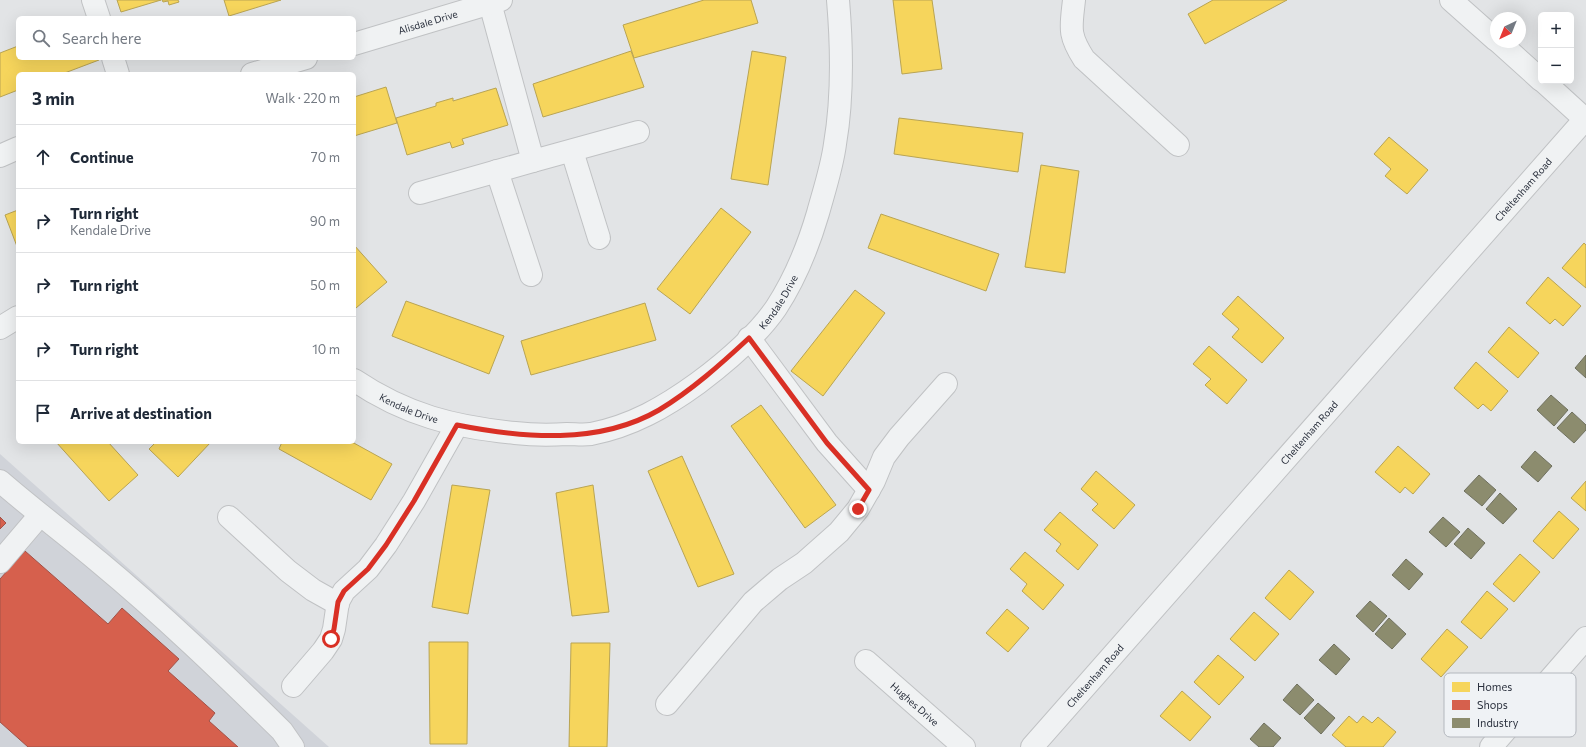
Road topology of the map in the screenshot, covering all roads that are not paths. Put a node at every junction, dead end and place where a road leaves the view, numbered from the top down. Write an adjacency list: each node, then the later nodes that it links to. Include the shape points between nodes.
1 (93, 0): 6 (street)
2 (838, 0): 29 (street, Kendale Drive, via 841,84 835,144 826,185 804,255 791,284 759,330)
3 (1074, 0): 18 (street, via 1071,27 1074,43 1084,59)
4 (1451, 0): 7 (street)
5 (496, 2): 8 (street, Alisdale Drive); 22 (street)
6 (98, 16)
7 (1490, 35)
8 (356, 43)
9 (1506, 48): 14 (street)
10 (113, 60): 12 (street)
11 (299, 60): 13 (street)
12 (117, 72)
13 (259, 72)
14 (1538, 76)
15 (1547, 84): 16 (street)
16 (1586, 119): 47 (street, Cheltenham Road)
17 (638, 132): 20 (street)
18 (1178, 145)
19 (16, 149): 21 (street)
20 (572, 151): 22 (street); 25 (street)
21 (0, 156)
22 (533, 161): 23 (street)
23 (497, 171): 24 (street); 26 (street)
24 (420, 193)
25 (599, 238)
26 (531, 275)
27 (16, 318): 28 (street)
28 (0, 328)
29 (749, 338): 32 (street, Kendale Drive, via 683,394 658,410 624,426 589,434 535,435); 34 (street, via 827,443)
30 (356, 381): 32 (street, Kendale Drive, via 374,394 407,410)
31 (946, 384): 34 (street, via 884,457)
32 (457, 425): 38 (street, via 386,545 368,569 344,591)
33 (0, 481): 35 (street)
34 (869, 490): 43 (street, via 840,532 753,602)
35 (40, 515): 37 (street); 45 (street, via 99,561 169,623 282,731)
36 (229, 517): 38 (street, via 288,571 313,590)
37 (0, 562)
38 (338, 604): 42 (street, via 331,639)
39 (1586, 638): 41 (street)
40 (866, 661): 46 (street, Hughes Drive)
41 (1555, 673)
42 (293, 686)
43 (667, 704)
44 (1499, 737): 48 (street)
45 (293, 747)
46 (964, 747)
47 (1032, 747)
48 (1490, 747)

